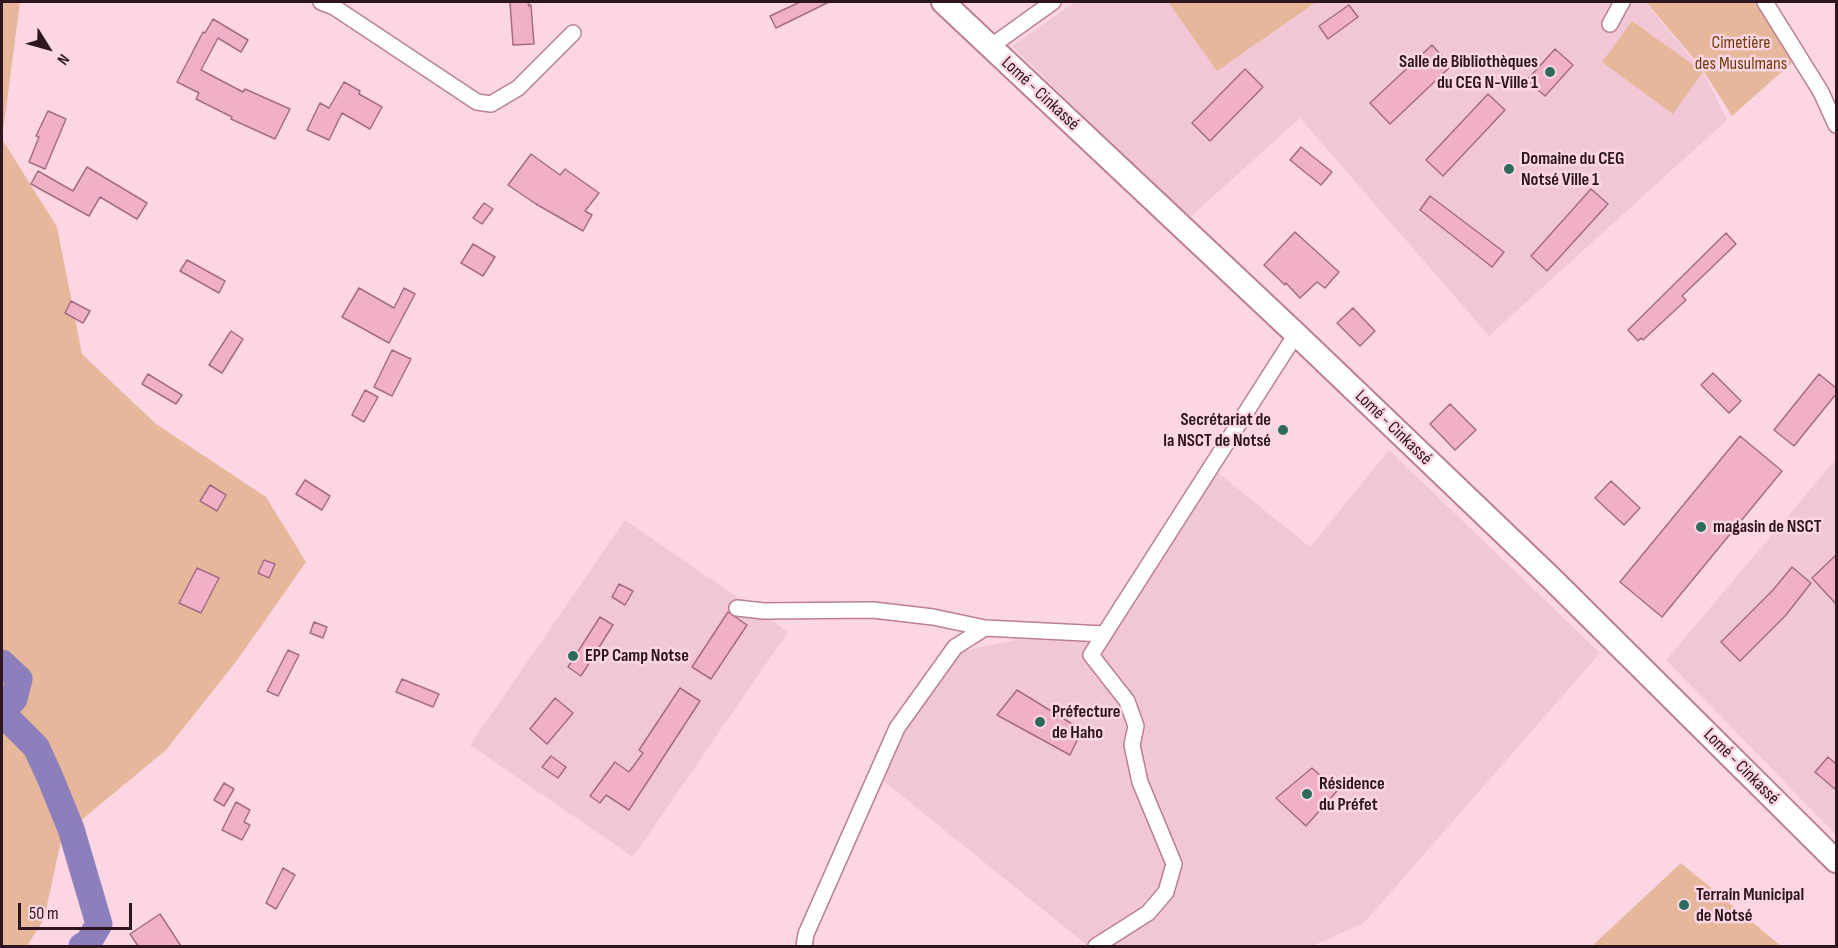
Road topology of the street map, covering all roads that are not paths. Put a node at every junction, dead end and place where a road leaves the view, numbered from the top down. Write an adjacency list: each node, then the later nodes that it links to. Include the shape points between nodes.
1 (321, 2): 7 (street, via 477,102 491,104 518,88)
2 (943, 2): 8 (highway, Lomé - Cinkassé)
3 (1053, 2): 8 (street)
4 (1622, 2): 6 (street)
5 (1765, 2): 9 (street, via 1821,92)
6 (1610, 24)
7 (573, 33)
8 (990, 48): 10 (highway, Lomé - Cinkassé)
9 (1836, 126)
10 (1296, 334): 13 (street); 14 (highway, Lomé - Cinkassé, via 1560,587)
11 (736, 608): 12 (street, via 873,610)
12 (985, 628): 13 (street); 15 (street, via 955,647 897,728)
13 (1104, 634): 16 (street, via 1091,655 1127,701 1136,726 1132,745 1140,782 1174,864 1166,892 1148,913)
14 (1836, 861)
15 (804, 946)
16 (1096, 946)

